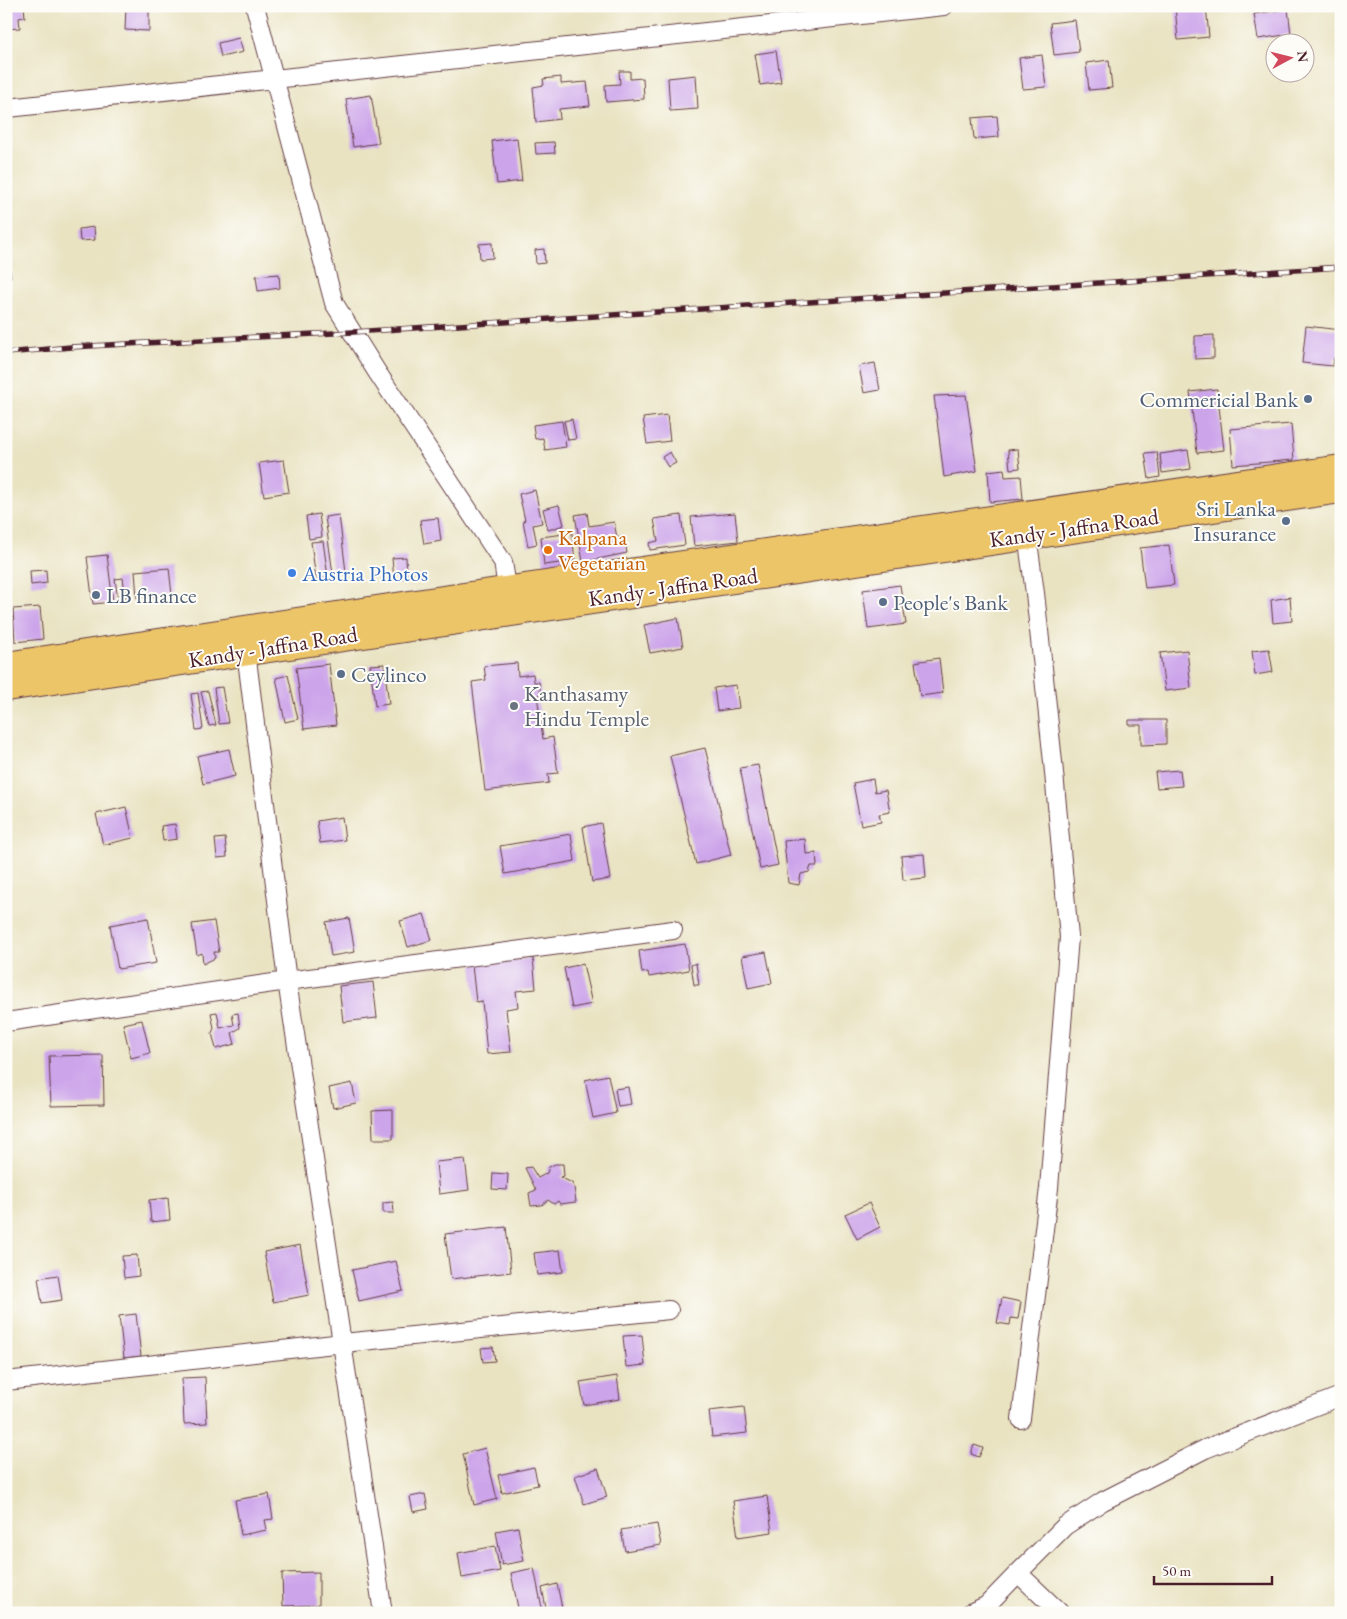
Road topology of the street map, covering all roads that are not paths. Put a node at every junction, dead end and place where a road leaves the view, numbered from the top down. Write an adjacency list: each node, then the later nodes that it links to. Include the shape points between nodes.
1 (255, 6): 3 (street)
2 (944, 6): 3 (street)
3 (274, 79): 4 (street); 8 (street, via 334,303 503,562)
4 (6, 106)
5 (1341, 469): 8 (highway, Kandy - Jaffna Road)
6 (1341, 489): 7 (highway, Kandy - Jaffna Road)
7 (1027, 535): 8 (highway, Kandy - Jaffna Road); 19 (street, via 1054,762 1069,937 1049,1188)
8 (509, 601): 9 (highway, Kandy - Jaffna Road)
9 (244, 640): 10 (highway, Kandy - Jaffna Road); 11 (highway, Kandy - Jaffna Road); 13 (street)
10 (6, 666)
11 (6, 687)
12 (672, 930): 13 (street)
13 (287, 981): 14 (street); 16 (street)
14 (6, 1022)
15 (669, 1310): 16 (street)
16 (343, 1344): 17 (street); 22 (street)
17 (6, 1381)
18 (1341, 1396): 20 (street, via 1205,1448 1103,1501 1065,1526)
19 (1021, 1419)
20 (1018, 1573): 21 (street); 24 (street)
21 (990, 1609): 23 (street)
22 (383, 1613)
23 (970, 1613)
24 (1060, 1613)

